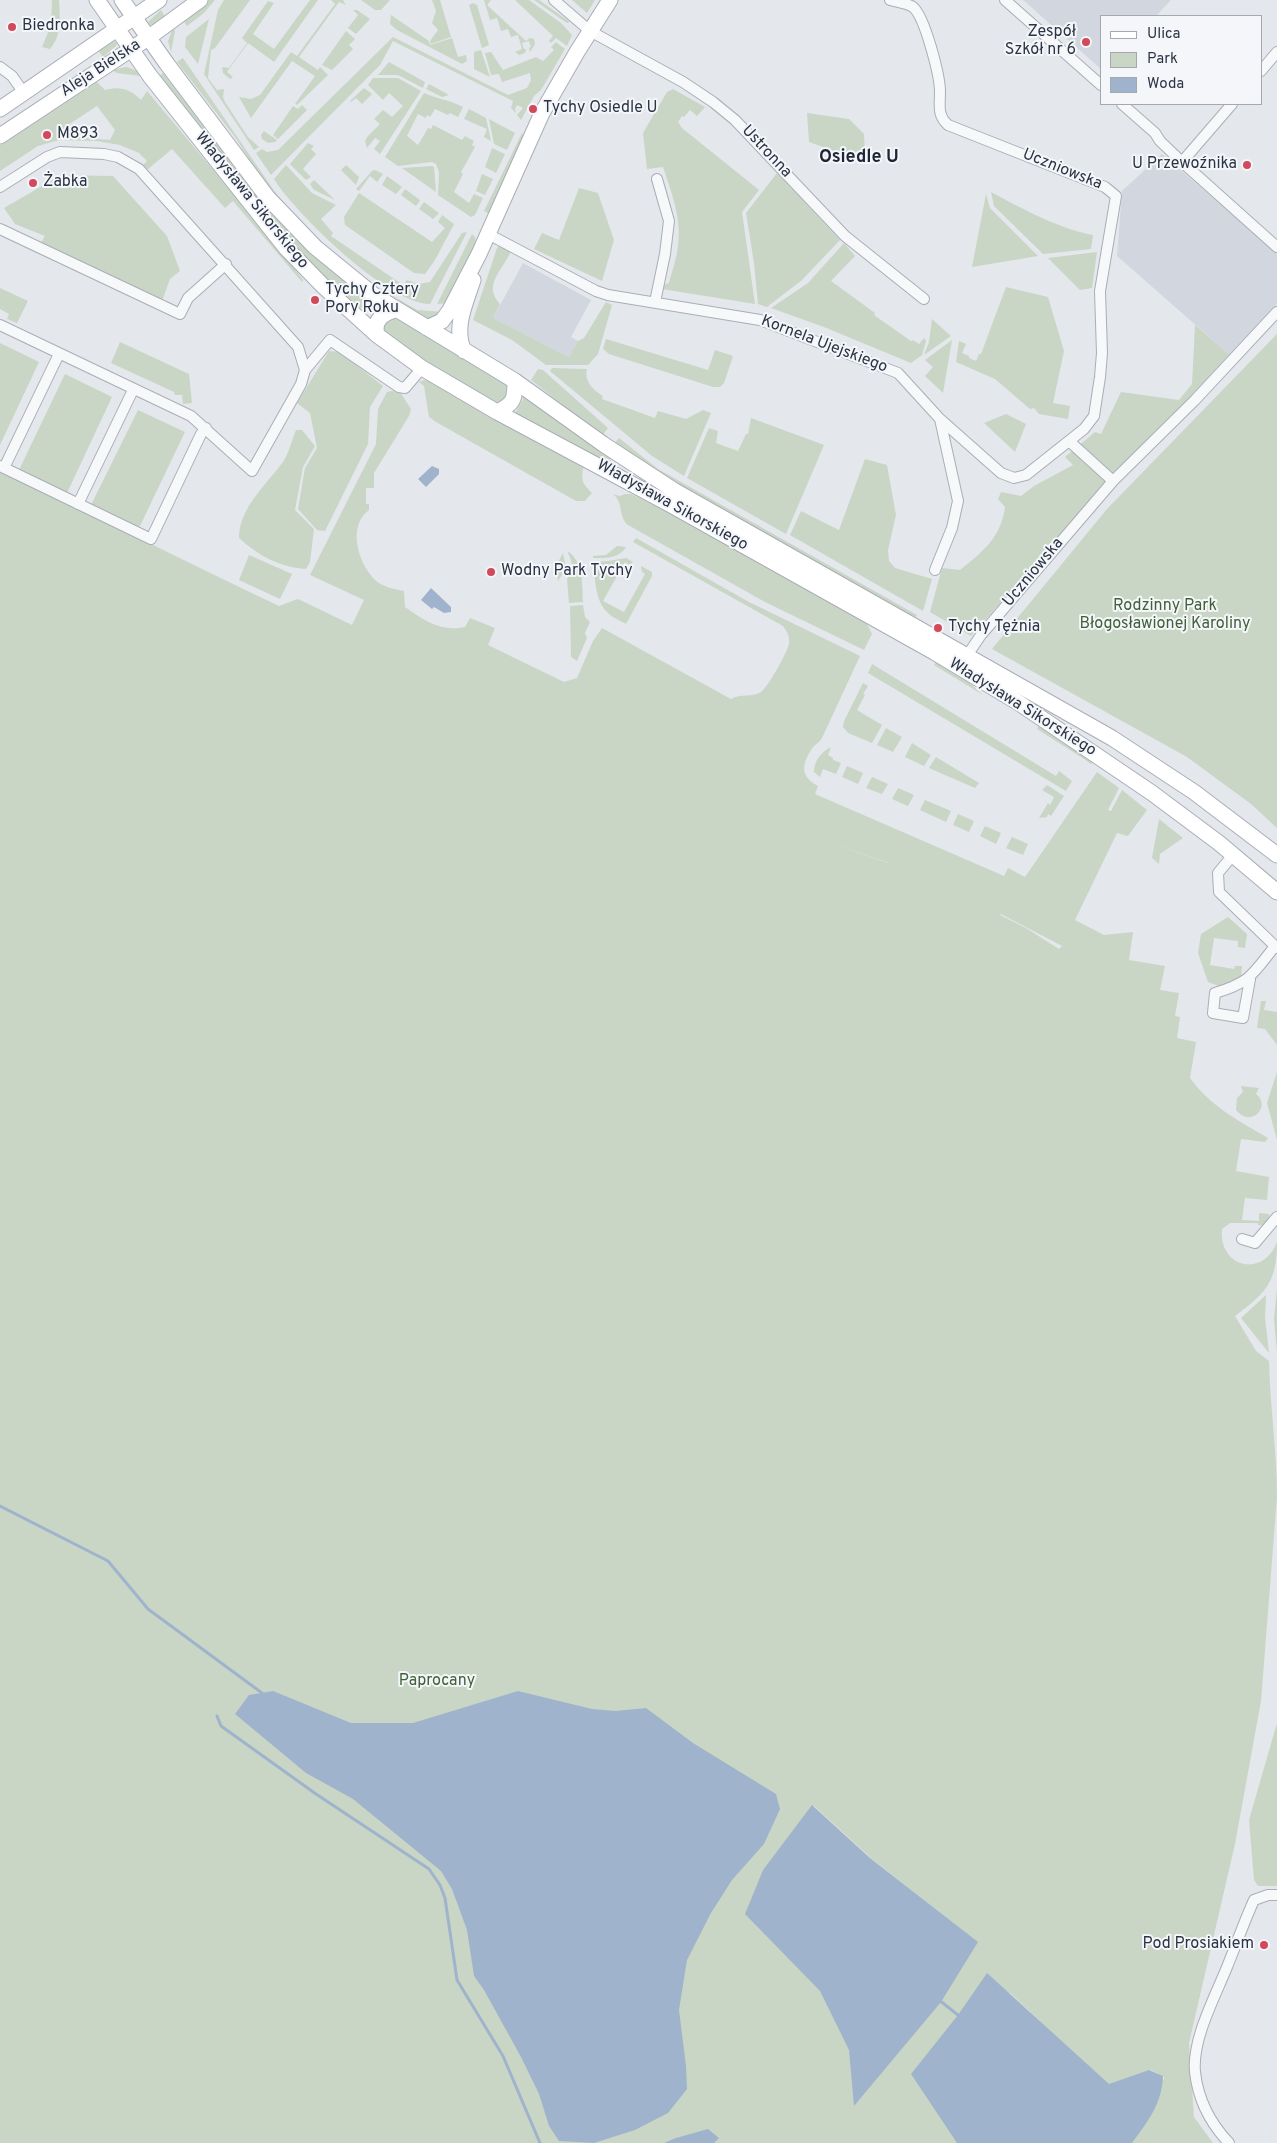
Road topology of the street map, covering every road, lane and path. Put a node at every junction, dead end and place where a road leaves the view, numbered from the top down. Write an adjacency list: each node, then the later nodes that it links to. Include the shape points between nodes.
1 (97, 0): 11 (street, Władysława Sikorskiego)
2 (122, 0): 10 (street, Władysława Sikorskiego)
3 (160, 0): 10 (street, Aleja Bielska)
4 (200, 0): 13 (street, Aleja Bielska)
5 (554, 0): 12 (street, Ustronna)
6 (610, 0): 12 (street)
7 (890, 0): 9 (street, Uczniowska)
8 (1004, 0): 18 (street)
9 (904, 2): 48 (street, Uczniowska, via 917,13 928,36 938,80 942,119 1105,187 1116,196 1100,291 1102,354 1096,408 1084,429)
10 (135, 18): 11 (street, Aleja Bielska); 13 (street, Władysława Sikorskiego)
11 (117, 30): 14 (street, Władysława Sikorskiego); 19 (street, Aleja Bielska)
12 (590, 31): 28 (street, via 533,131); 32 (street, Ustronna, via 713,102 735,120 845,236)
13 (148, 38): 14 (street, Aleja Bielska); 34 (street, Władysława Sikorskiego, via 274,204 340,270)
14 (131, 49): 23 (street, Aleja Bielska); 38 (street, Władysława Sikorskiego, via 286,248)
15 (1277, 52): 17 (street)
16 (0, 66): 19 (street)
17 (1262, 70)
18 (1100, 84)
19 (24, 93): 22 (street, Aleja Bielska)
20 (1123, 105): 24 (street)
21 (1231, 105): 24 (street)
22 (0, 109)
23 (0, 136)
24 (1182, 162): 29 (street)
25 (657, 178): 33 (street, via 669,221)
26 (0, 187): 31 (street, via 60,152 118,157 138,169)
27 (0, 229): 31 (street, via 180,314 188,298)
28 (488, 234): 30 (street); 33 (street, Kornela Ujejskiego, via 596,291)
29 (1277, 247)
30 (479, 254): 37 (street, via 446,316); 39 (street, via 459,328)
31 (226, 264): 42 (street, via 298,347)
32 (924, 299)
33 (655, 302): 46 (street, Kornela Ujejskiego, via 760,320 898,373)
34 (396, 310): 37 (street, Władysława Sikorskiego); 38 (street, via 379,318)
35 (1277, 312): 50 (street, Uczniowska, via 1196,400)
36 (0, 325): 40 (street)
37 (427, 328): 39 (street, Władysława Sikorskiego)
38 (377, 335): 41 (street, Władysława Sikorskiego)
39 (464, 351): 43 (street, Władysława Sikorskiego)
40 (58, 354): 44 (street); 49 (street)
41 (422, 368): 42 (street, via 406,388 399,386 330,340); 45 (street, Władysława Sikorskiego)
42 (305, 370): 47 (street, via 301,384 252,471)
43 (515, 382): 45 (street, via 515,395 509,407); 53 (street, Władysława Sikorskiego, via 664,484)
44 (134, 390): 47 (street, via 191,416); 51 (street)
45 (497, 412): 53 (street, Władysława Sikorskiego)
46 (940, 419): 48 (street, Uczniowska, via 1001,473 1014,478 1026,474); 52 (street, via 958,501 952,528)
47 (206, 428): 51 (street, via 151,539)
48 (1069, 441): 50 (street)
49 (2, 467): 51 (street)
50 (1112, 480): 53 (street, Uczniowska, via 981,635)
51 (78, 504)
52 (935, 570)
53 (963, 661): 54 (street, Władysława Sikorskiego, via 1152,793); 55 (street, Władysława Sikorskiego, via 1112,738 1194,792)
54 (1234, 855): 56 (street, Władysława Sikorskiego); 57 (street, via 1218,873 1219,892)
55 (1277, 855)
56 (1277, 892)
57 (1276, 947): 58 (street)
58 (1250, 979): 58 (street, via 1215,993 1213,1013 1243,1018)
59 (1277, 1217): 60 (street, via 1255,1243)
60 (1242, 1239)
61 (1277, 1895): 62 (street, via 1254,1900 1205,2023 1196,2057 1195,2072 1206,2109)
62 (1229, 2143)

